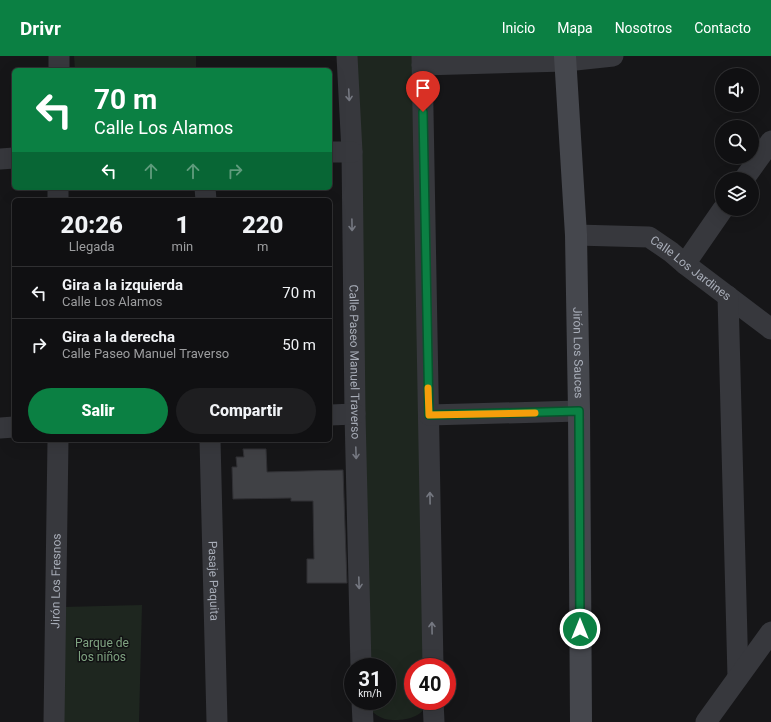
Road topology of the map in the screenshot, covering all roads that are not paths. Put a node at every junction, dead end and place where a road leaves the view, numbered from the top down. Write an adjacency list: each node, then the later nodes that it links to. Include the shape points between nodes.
1 (59, 56): 6 (street)
2 (347, 56): 9 (street, Calle Paseo Manuel Traverso, one-way to 9)
3 (612, 56): 4 (street)
4 (566, 58): 5 (street); 14 (street, Jirón Los Sauces)
5 (422, 61): 21 (street)
6 (59, 68)
7 (770, 145): 12 (street)
8 (332, 152): 9 (street)
9 (352, 152): 19 (street, Calle Paseo Manuel Traverso, one-way to 19)
10 (12, 158): 11 (street)
11 (0, 159)
12 (749, 172)
13 (719, 216): 15 (street)
14 (576, 235): 15 (street, Calle Los Jardines, via 649,237); 18 (street, Jirón Los Sauces)
15 (685, 264): 16 (street, Calle Los Jardines)
16 (728, 296): 17 (street, Calle Los Jardines); 29 (street)
17 (771, 329)
18 (579, 411): 21 (street); 36 (street, Jirón Los Sauces)
19 (355, 414): 20 (street); 27 (street, Calle Paseo Manuel Traverso, one-way to 27)
20 (332, 415)
21 (429, 415): 28 (street, one-way to 21)
22 (12, 427): 23 (street)
23 (0, 428)
24 (58, 442): 32 (street, Jirón Los Fresnos)
25 (210, 442): 33 (street, Pasaje Paquita)
26 (771, 632): 29 (street)
27 (361, 658)
28 (433, 658)
29 (738, 677): 37 (street)
30 (362, 710): 34 (street)
31 (433, 710): 35 (street)
32 (54, 722)
33 (217, 722)
34 (363, 722)
35 (434, 722)
36 (581, 722)
37 (706, 722)

